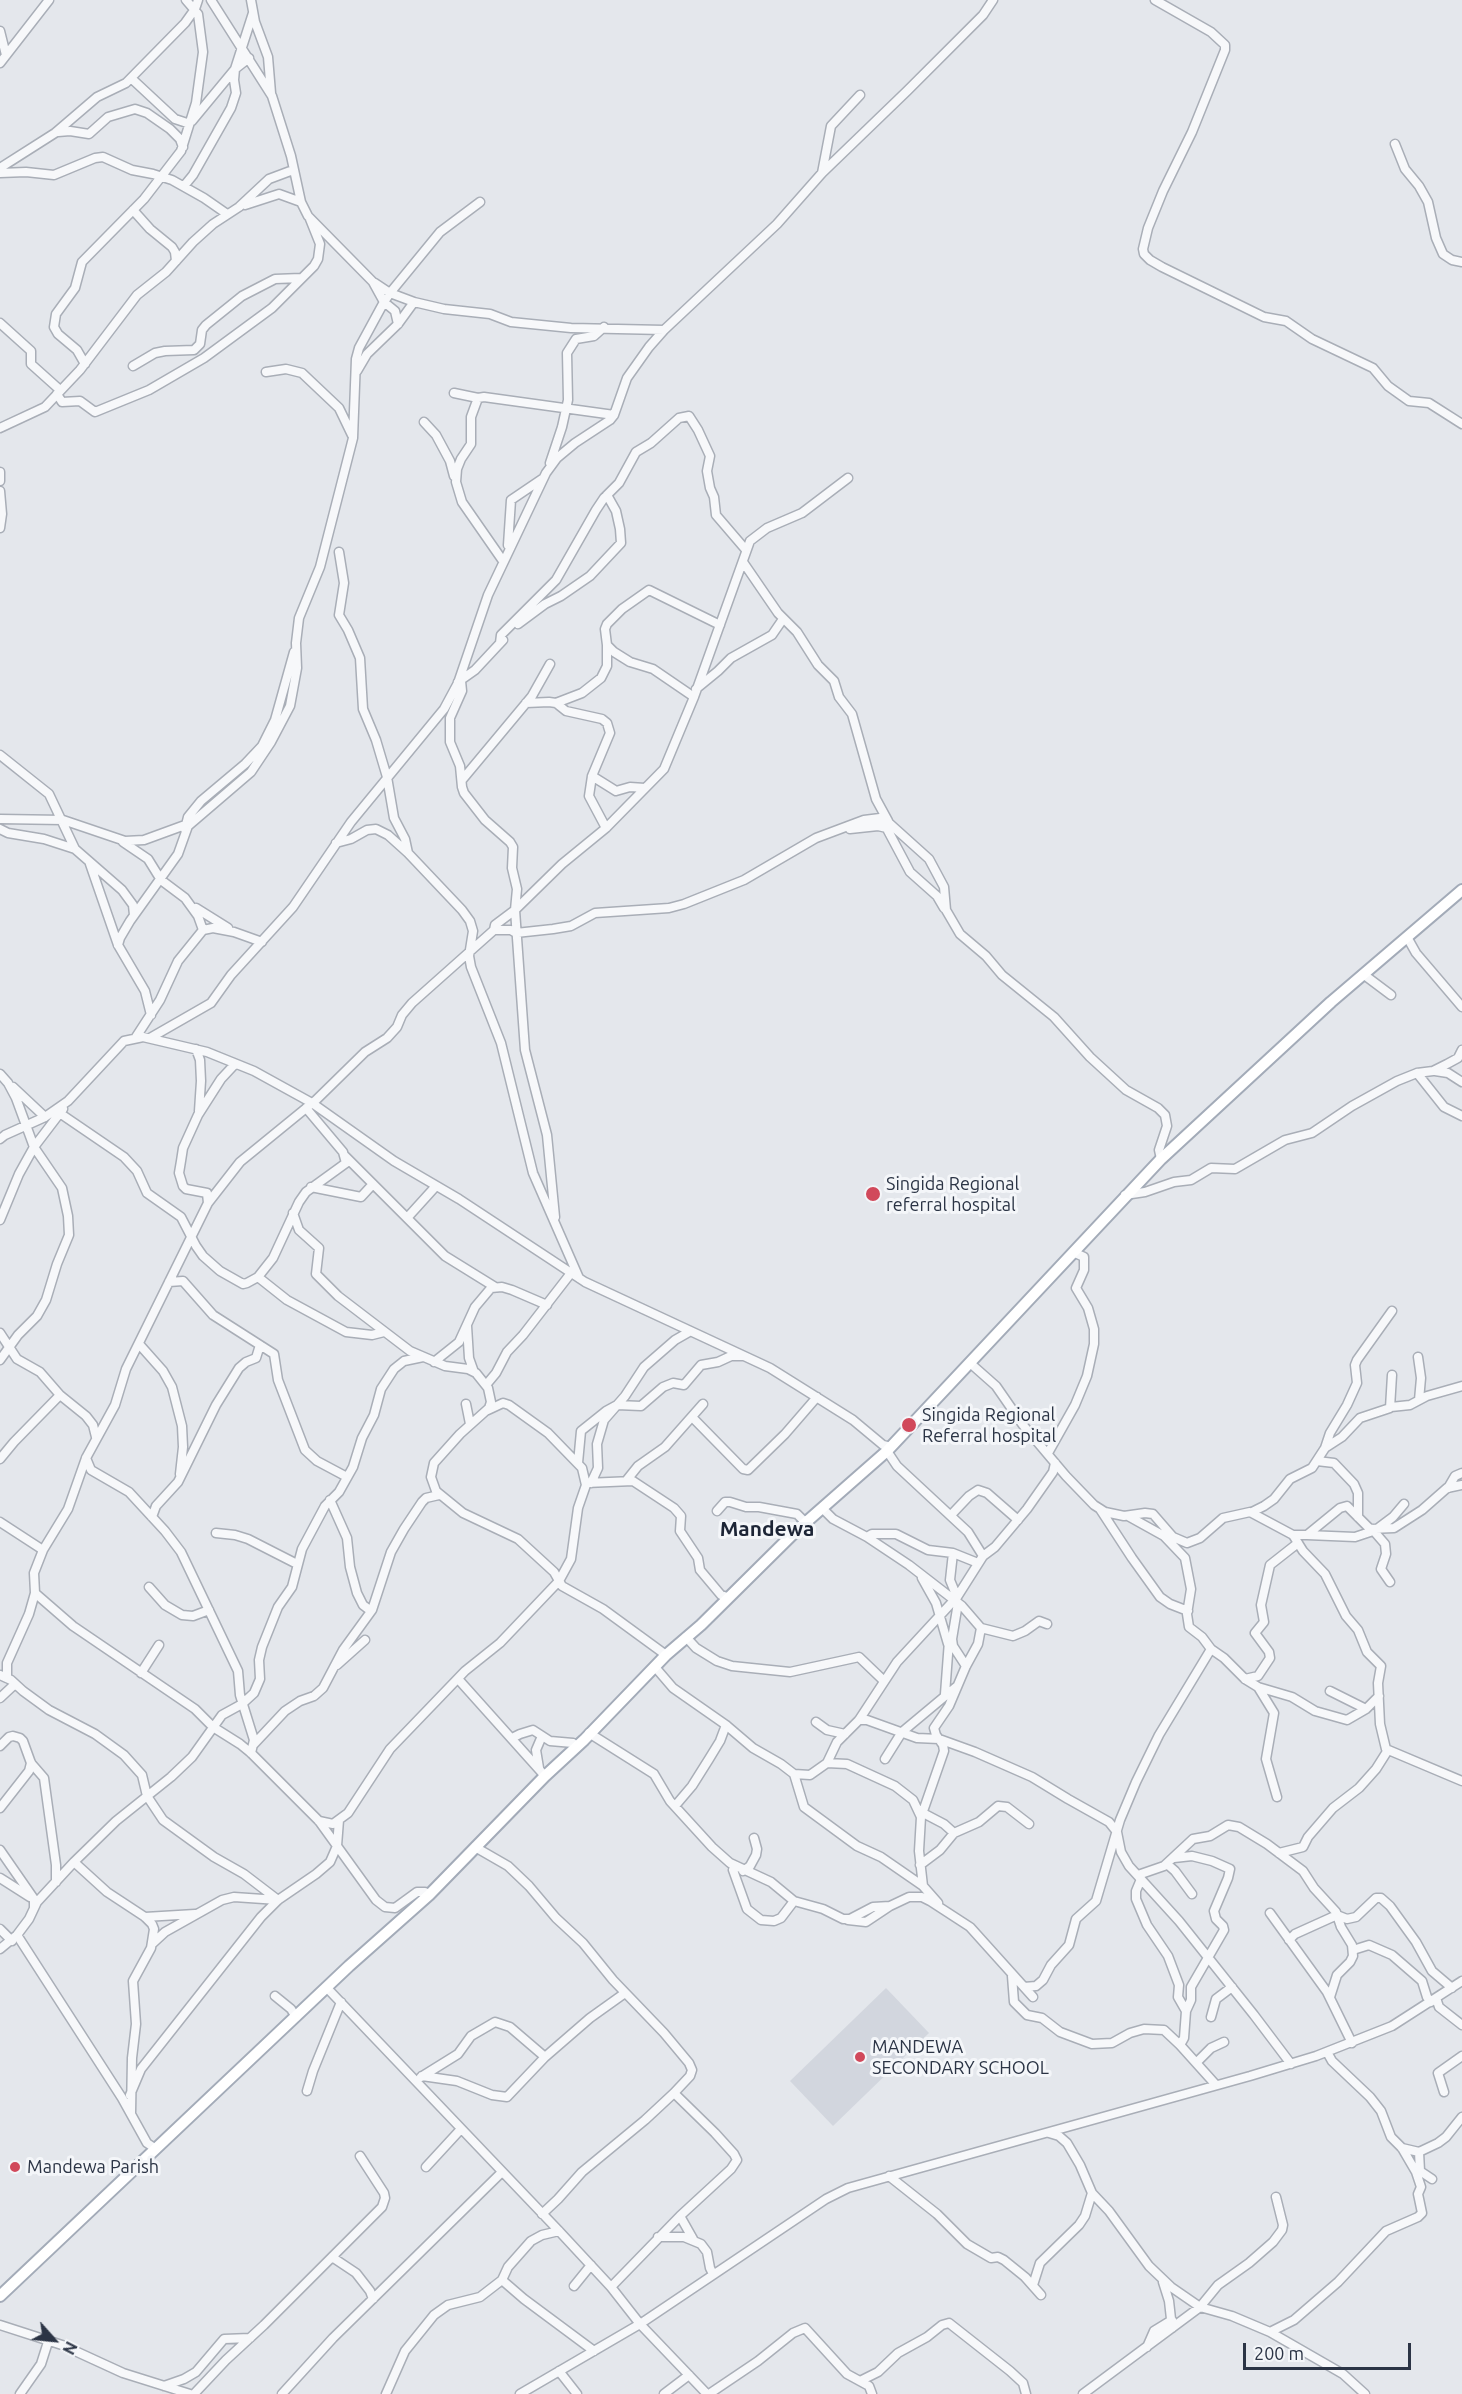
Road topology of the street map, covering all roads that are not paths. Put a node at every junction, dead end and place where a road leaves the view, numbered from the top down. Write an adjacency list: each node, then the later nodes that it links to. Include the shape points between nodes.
1 (49, 0): 11 (street)
2 (186, 0): 7 (street)
3 (211, 0): 10 (street)
4 (251, 0): 8 (street)
5 (993, 0): 24 (street)
6 (1155, 0): 54 (street, via 1211,32 1226,50 1152,219 1144,254 1162,267 1264,317 1290,323 1312,339 1373,368 1388,386 1409,401 1429,403)
7 (197, 4): 15 (street, via 170,40); 18 (street, via 203,52)
8 (253, 13): 10 (street); 17 (street, via 267,57)
9 (0, 31): 11 (street)
10 (241, 45): 12 (street); 14 (street)
11 (6, 55): 13 (street)
12 (249, 58): 14 (street); 17 (street)
13 (0, 63)
14 (235, 69): 18 (street); 26 (street, via 236,93 231,108)
15 (131, 78): 18 (street, via 175,119); 19 (street, via 89,103)
16 (860, 95): 24 (street, via 831,126)
17 (272, 96): 23 (street)
18 (192, 121): 21 (street)
19 (55, 133): 21 (street, via 89,134 108,117 135,109 147,112 170,129); 22 (street)
20 (1395, 144): 34 (street, via 1405,169 1428,202 1443,254)
21 (183, 148): 25 (street)
22 (0, 170): 25 (street, via 54,175 99,157)
23 (293, 170): 27 (street); 29 (street, via 268,179)
24 (822, 173): 43 (street, via 777,225)
25 (161, 176): 26 (street); 30 (street)
26 (184, 186): 31 (street)
27 (301, 202): 29 (street, via 279,194); 32 (street)
28 (480, 202): 37 (street, via 440,232)
29 (239, 207): 31 (street)
30 (133, 210): 33 (street, via 172,247); 44 (street, via 82,262 75,288 56,314 54,327 58,334 77,350)
31 (227, 214): 33 (street, via 203,232)
32 (308, 216): 35 (street, via 320,248 314,266); 36 (street)
33 (176, 261): 44 (street, via 134,299)
34 (1462, 262)
35 (301, 278): 45 (street, via 275,279 242,296 206,325 194,350 155,353); 48 (street, via 251,324 204,358 149,390 95,412 80,401 62,402)
36 (374, 282): 37 (street); 38 (street)
37 (390, 293): 38 (street); 39 (street)
38 (384, 302): 41 (street, via 395,311); 47 (street, via 359,348)
39 (414, 302): 41 (street); 42 (street, via 490,314 530,325)
40 (0, 323): 48 (street, via 31,351 31,364)
41 (398, 324): 47 (street, via 367,354)
42 (604, 327): 43 (street); 51 (street, via 594,336 576,339 567,353)
43 (664, 330): 52 (street, via 627,378)
44 (85, 364): 48 (street)
45 (133, 366)
46 (266, 372): 56 (street, via 286,369 302,373 339,408)
47 (354, 377): 56 (street)
48 (59, 392): 55 (street, via 38,411)
49 (454, 393): 50 (street)
50 (478, 398): 51 (street); 61 (street, via 471,417 471,444 457,469)
51 (566, 408): 52 (street); 58 (street)
52 (614, 415): 58 (street, via 557,458)
53 (424, 422): 61 (street, via 441,444)
54 (1462, 424)
55 (0, 428)
56 (353, 438): 89 (street, via 320,567 299,618 297,668 290,706 251,772)
57 (0, 472): 60 (street)
58 (544, 476): 67 (street); 67 (street, via 511,500)
59 (848, 478): 65 (street, via 802,513 755,536)
60 (0, 481)
61 (456, 482): 68 (street, via 462,502)
62 (0, 491): 64 (street)
63 (607, 495): 65 (street, via 619,483 638,450 676,419 689,416 710,456 707,471 716,515); 72 (street, via 556,580 501,634); 72 (street, via 616,512 621,543 590,576 534,611)
64 (0, 528)
65 (746, 550): 69 (street)
66 (339, 552): 83 (street, via 344,583 339,615 360,658 363,709)
67 (508, 552): 68 (street)
68 (503, 561): 77 (street)
69 (742, 562): 70 (street); 71 (street)
70 (783, 619): 78 (street, via 772,635 731,658); 88 (street, via 832,679 852,714)
71 (720, 625): 73 (street, via 649,591 607,624); 78 (street)
72 (500, 643): 77 (street)
73 (607, 645): 74 (street); 76 (street)
74 (625, 659): 76 (street); 78 (street, via 653,669)
75 (550, 664): 79 (street)
76 (607, 666): 80 (street, via 596,683)
77 (459, 682): 83 (street, via 444,709); 84 (street, via 462,691 450,718 450,742)
78 (695, 693): 85 (street, via 669,760)
79 (526, 703): 80 (street); 84 (street)
80 (556, 704): 82 (street, via 566,711 602,719 609,728)
81 (0, 755): 87 (street, via 49,794)
82 (592, 776): 85 (street, via 616,791); 90 (street, via 591,802)
83 (387, 777): 93 (street); 95 (street, via 392,810)
84 (462, 781): 100 (street, via 470,802 512,844)
85 (645, 788): 90 (street)
86 (0, 819): 87 (street)
87 (63, 820): 92 (street); 94 (street)
88 (887, 825): 101 (street, via 910,872 937,896); 101 (street, via 929,859 944,887); 106 (street, via 882,818 864,820 816,838 744,880 684,904 594,913 571,926)
89 (185, 827): 92 (street, via 144,840); 97 (street, via 178,854)
90 (606, 828): 100 (street)
91 (0, 829): 94 (street)
92 (120, 840): 97 (street, via 148,859)
93 (335, 843): 95 (street, via 376,829); 108 (street, via 293,907)
94 (75, 849): 96 (street)
95 (408, 853): 110 (street, via 470,921)
96 (89, 862): 102 (street, via 122,890 133,905); 109 (street)
97 (161, 880): 99 (street); 102 (street)
98 (1462, 890): 107 (main road)
99 (188, 902): 103 (street); 105 (street)
100 (515, 910): 104 (street); 106 (street)
101 (946, 910): 135 (street, via 960,934 1002,975 1054,1017 1126,1090 1165,1115)
102 (134, 915): 109 (street)
103 (203, 930): 105 (street); 114 (street, via 178,961)
104 (494, 930): 106 (street); 110 (street)
105 (234, 932): 108 (street)
106 (516, 933): 144 (street, via 525,1050 548,1135)
107 (1407, 937): 111 (main road); 113 (street)
108 (262, 942): 116 (street, via 211,1003)
109 (118, 945): 114 (street, via 145,991)
110 (470, 952): 126 (street, via 412,1003 393,1033 365,1052); 144 (street, via 471,967 501,1043 533,1173)
111 (1363, 975): 112 (street); 135 (main road)
112 (1391, 995)
113 (1462, 1007)
114 (151, 1016): 115 (street)
115 (136, 1037): 116 (street); 125 (street, via 124,1041)
116 (150, 1038): 117 (street)
117 (196, 1049): 119 (street); 128 (street, via 201,1081)
118 (1462, 1050): 120 (street, via 1455,1060)
119 (235, 1064): 126 (street, via 254,1071); 128 (street)
120 (1433, 1071): 121 (street); 123 (street, via 1448,1073)
121 (1417, 1073): 129 (street, via 1444,1107); 139 (street, via 1352,1106 1311,1133 1285,1140 1235,1169 1211,1167 1191,1180)
122 (0, 1074): 124 (street)
123 (1462, 1082)
124 (8, 1083): 130 (street); 131 (street)
125 (68, 1101): 127 (street); 130 (street)
126 (309, 1105): 134 (street); 137 (street); 140 (street, via 240,1162)
127 (61, 1114): 133 (street); 145 (street, via 124,1157 137,1171 147,1193 181,1217)
128 (198, 1115): 140 (street, via 183,1148 179,1173 183,1186 207,1194)
129 (1462, 1116)
130 (45, 1117): 131 (street)
131 (26, 1127): 132 (street); 133 (street)
132 (0, 1139)
133 (34, 1147): 143 (street); 159 (street, via 62,1188 69,1235 46,1300)
134 (345, 1156): 136 (street); 138 (street, via 346,1163)
135 (1161, 1159): 139 (main road)
136 (373, 1184): 138 (street, via 361,1197); 142 (street)
137 (436, 1186): 142 (street); 148 (street)
138 (311, 1187): 141 (street)
139 (1125, 1195): 146 (main road)
140 (208, 1203): 145 (street)
141 (293, 1213): 147 (street, via 273,1258); 154 (street, via 299,1230 319,1248 316,1274)
142 (407, 1218): 150 (street, via 445,1256)
143 (0, 1220)
144 (555, 1225): 148 (street)
145 (192, 1238): 147 (street, via 203,1256 229,1277 243,1284); 149 (street)
146 (1073, 1252): 166 (main road); 184 (street, via 1084,1257 1084,1270 1076,1288 1088,1308 1094,1344 1075,1405)
147 (258, 1276): 154 (street, via 287,1300 346,1332 363,1336)
148 (575, 1276): 151 (street); 155 (street)
149 (168, 1282): 157 (street); 158 (street, via 183,1281 213,1315)
150 (495, 1287): 151 (street); 153 (street, via 484,1294)
151 (547, 1305): 169 (street, via 507,1352)
152 (1392, 1311): 182 (street, via 1357,1360 1357,1383)
153 (467, 1325): 165 (street, via 455,1347); 167 (street)
154 (384, 1332): 162 (street)
155 (689, 1332): 161 (street); 176 (street, via 644,1367)
156 (0, 1333): 159 (street)
157 (139, 1344): 181 (street, via 115,1405); 193 (street, via 163,1371 175,1396 183,1447)
158 (260, 1345): 191 (street, via 274,1356 278,1380 306,1450 311,1457); 193 (street, via 256,1358 239,1368 216,1405)
159 (9, 1348): 160 (street); 164 (street)
160 (14, 1356): 164 (street); 171 (street, via 40,1372)
161 (745, 1356): 172 (street); 176 (street, via 701,1365 684,1385 673,1383 663,1387 641,1406)
162 (423, 1357): 165 (street); 191 (street, via 404,1361 381,1389)
163 (1418, 1357): 173 (street)
164 (1, 1358)
165 (434, 1362): 167 (street)
166 (970, 1363): 183 (main road); 184 (street, via 993,1382)
167 (474, 1373): 169 (street)
168 (1392, 1375): 177 (street)
169 (486, 1385): 178 (street, via 491,1402)
170 (1462, 1386): 173 (street)
171 (60, 1395): 181 (street, via 86,1416); 186 (street)
172 (817, 1397): 179 (street, via 748,1470); 183 (street)
173 (1419, 1400): 177 (street)
174 (466, 1404): 180 (street)
175 (703, 1404): 179 (street)
176 (617, 1405): 188 (street, via 581,1431); 194 (street, via 600,1427 598,1468)
177 (1391, 1407): 182 (street, via 1363,1415)
178 (488, 1410): 180 (street); 188 (street, via 503,1403 509,1405 548,1433)
179 (692, 1417): 192 (street)
180 (470, 1424): 197 (street, via 442,1452 432,1481)
181 (96, 1437): 185 (street)
182 (1325, 1448): 187 (street)
183 (889, 1449): 200 (main road); 204 (street, via 897,1466)
184 (1048, 1453): 189 (street)
185 (86, 1458): 206 (street, via 91,1470 126,1489); 216 (street, via 68,1509)
186 (0, 1460)
187 (1317, 1461): 203 (street); 207 (street, via 1334,1463 1354,1484 1358,1492)
188 (579, 1463): 194 (street)
189 (1058, 1466): 201 (street); 208 (street)
190 (1462, 1473): 196 (street, via 1455,1476)
191 (347, 1477): 198 (street)
192 (626, 1481): 194 (street); 225 (street, via 641,1485 680,1514 680,1531 699,1567 713,1587)
193 (178, 1482): 206 (street, via 156,1506)
194 (589, 1483): 221 (street, via 578,1508 571,1559)
195 (1462, 1485): 196 (street)
196 (1448, 1488): 211 (street, via 1394,1528)
197 (439, 1495): 221 (street, via 463,1513 518,1539); 228 (street, via 426,1498 404,1529)
198 (330, 1500): 219 (street); 228 (street, via 347,1538 350,1567)
199 (1404, 1504): 211 (street)
200 (823, 1509): 209 (main road); 214 (street, via 833,1519)
201 (1099, 1509): 205 (street); 229 (street, via 1160,1597)
202 (717, 1511): 209 (street, via 724,1502 730,1502 746,1508 797,1514)
203 (1252, 1512): 205 (street, via 1223,1518 1200,1538 1187,1543 1173,1537 1153,1514); 215 (street)
204 (951, 1515): 208 (street, via 978,1490); 218 (street, via 975,1540)
205 (1128, 1515): 229 (street, via 1164,1536 1185,1558 1191,1589)
206 (152, 1517): 227 (street, via 180,1552)
207 (1358, 1518): 211 (street); 213 (street, via 1345,1506)
208 (1018, 1520): 218 (street)
209 (808, 1521): 225 (main road)
210 (0, 1522): 216 (street)
211 (1374, 1530): 213 (street, via 1355,1537); 222 (street, via 1385,1544 1381,1569)
212 (216, 1533): 219 (street, via 248,1539)
213 (1307, 1535): 215 (street)
214 (867, 1537): 217 (street, via 891,1533 928,1550); 220 (street)
215 (1296, 1539): 245 (street, via 1270,1565 1261,1605 1264,1622 1255,1633 1270,1658 1258,1676); 253 (street, via 1325,1574 1367,1652 1381,1666)
216 (43, 1550): 224 (street, via 34,1573)
217 (953, 1553): 218 (street); 226 (street, via 950,1580)
218 (981, 1560): 226 (street)
219 (297, 1564): 255 (street, via 292,1587 278,1607 262,1647 259,1684)
220 (921, 1575): 226 (street); 230 (street)
221 (559, 1581): 239 (street); 246 (street)
222 (1390, 1582)
223 (148, 1587): 227 (street, via 165,1605 182,1615)
224 (35, 1593): 243 (street, via 73,1626); 244 (street)
225 (727, 1597): 234 (main road)
226 (957, 1600): 230 (street); 232 (street); 233 (street)
227 (209, 1610): 255 (street, via 238,1671)
228 (367, 1611): 242 (street)
229 (1188, 1611): 238 (street, via 1189,1627)
230 (940, 1616): 236 (street); 247 (street)
231 (1047, 1624): 232 (street, via 1039,1621 1013,1636)
232 (981, 1628): 240 (street, via 978,1644)
233 (953, 1633): 236 (street); 240 (street, via 953,1646)
234 (686, 1637): 239 (main road); 247 (street, via 696,1648 732,1666 790,1672 859,1656)
235 (365, 1640): 242 (street)
236 (948, 1644): 252 (street)
237 (159, 1645): 243 (street)
238 (1211, 1649): 245 (street); 286 (street, via 1159,1735 1125,1805)
239 (666, 1655): 241 (main road)
240 (966, 1666): 249 (street)
241 (655, 1667): 259 (street, via 674,1688); 262 (main road)
242 (333, 1669): 267 (street, via 323,1688 285,1711)
243 (141, 1673): 260 (street, via 195,1709)
244 (3, 1677): 248 (street)
245 (1245, 1679): 250 (street)
246 (459, 1680): 265 (street); 283 (street, via 390,1749 360,1796)
247 (883, 1680): 257 (street)
248 (15, 1684): 254 (street); 278 (street, via 128,1759 142,1775)
249 (956, 1687): 252 (street); 266 (street, via 934,1728)
250 (1258, 1687): 256 (street, via 1347,1720); 279 (street, via 1274,1713 1266,1759)
251 (1330, 1691): 256 (street)
252 (945, 1694): 261 (street)
253 (1379, 1696): 256 (street); 270 (street, via 1380,1724)
254 (0, 1698)
255 (242, 1704): 260 (street, via 222,1715); 267 (street)
256 (1366, 1708)
257 (859, 1720): 261 (street); 263 (street)
258 (816, 1722): 263 (street, via 827,1730)
259 (726, 1725): 276 (street, via 744,1742); 280 (street, via 709,1760)
260 (213, 1727): 271 (street); 278 (street, via 192,1757)
261 (902, 1732): 266 (street, via 917,1738); 272 (street)
262 (589, 1733): 269 (main road); 280 (street, via 654,1774)
263 (844, 1734): 274 (street)
264 (542, 1736): 265 (street, via 533,1730); 269 (street); 275 (street, via 536,1750)
265 (512, 1738): 275 (street)
266 (939, 1739): 282 (street, via 944,1751); 286 (street, via 1032,1777 1109,1822)
267 (254, 1744): 271 (street)
268 (0, 1746): 273 (street, via 16,1736 23,1741)
269 (576, 1746): 275 (main road)
270 (1388, 1750): 277 (street); 292 (street, via 1376,1769 1333,1808 1302,1847)
271 (251, 1754): 284 (street)
272 (885, 1759)
273 (31, 1763): 281 (street); 300 (street, via 45,1782)
274 (827, 1763): 276 (street, via 810,1775); 282 (street, via 847,1764 895,1786 913,1800)
275 (542, 1773): 290 (main road)
276 (794, 1774): 301 (street, via 804,1807 857,1846 881,1857)
277 (1462, 1781)
278 (147, 1796): 294 (street); 304 (street, via 172,1828)
279 (1277, 1797)
280 (675, 1806): 297 (street, via 712,1847)
281 (0, 1808)
282 (922, 1815): 287 (street); 295 (street)
283 (339, 1820): 284 (street, via 329,1824); 289 (street)
284 (319, 1821): 289 (street)
285 (1029, 1824): 287 (street, via 1001,1805 979,1822)
286 (1117, 1832): 298 (street, via 1121,1852); 321 (street, via 1098,1897 1094,1905 1076,1918 1070,1946 1040,1983)
287 (954, 1833): 295 (street)
288 (754, 1838): 297 (street, via 756,1855)
289 (338, 1846): 303 (street, via 376,1900 385,1906 395,1908 417,1892); 304 (street, via 325,1867)
290 (475, 1847): 303 (main road); 325 (street, via 508,1866 529,1886)
291 (0, 1850): 306 (street)
292 (1279, 1853): 293 (street, via 1231,1825 1210,1836 1193,1839); 310 (street, via 1303,1871)
293 (1170, 1861): 298 (street); 302 (street); 318 (street, via 1192,1856 1230,1869 1214,1911 1224,1930)
294 (74, 1863): 300 (street); 311 (street, via 107,1892)
295 (920, 1865): 301 (street)
296 (733, 1870): 305 (street, via 747,1908 761,1920 781,1918)
297 (743, 1871): 305 (street, via 771,1882)
298 (1140, 1877): 318 (street); 331 (street, via 1137,1902 1168,1956 1179,1985 1178,1997)
299 (0, 1879): 306 (street)
300 (56, 1881): 306 (street)
301 (923, 1886): 307 (street)
302 (1192, 1894)
303 (429, 1895): 323 (main road)
304 (278, 1900): 309 (street, via 228,1898); 348 (street, via 141,2069)
305 (794, 1901): 307 (street, via 846,1919 909,1897)
306 (34, 1904): 313 (street)
307 (940, 1906): 319 (street, via 970,1927)
308 (1270, 1913): 314 (street)
309 (197, 1914): 311 (street); 315 (street, via 165,1932)
310 (1337, 1915): 314 (street); 317 (street); 324 (street, via 1352,1918 1376,1898 1384,1900 1432,1971)
311 (145, 1917): 315 (street, via 154,1929)
312 (0, 1929): 313 (street)
313 (15, 1938): 316 (street); 349 (street)
314 (1289, 1940): 328 (street)
315 (152, 1945): 348 (street, via 133,1981 136,2024)
316 (0, 1949)
317 (1353, 1950): 328 (street, via 1350,1962 1334,1981); 329 (street, via 1369,1945 1392,1955 1422,1982 1427,1997)
318 (1208, 1959): 322 (street); 331 (street, via 1193,1983)
319 (1012, 1976): 321 (street); 337 (street, via 1018,2008 1074,2039 1102,2045 1152,2028 1164,2030)
320 (1462, 1981): 324 (street)
321 (1023, 1987): 327 (street)
322 (1232, 1987): 332 (street, via 1216,1999); 342 (street)
323 (327, 1988): 330 (street); 333 (main road)
324 (1452, 1988): 329 (street)
325 (625, 1993): 340 (street); 347 (street, via 689,2063 690,2076)
326 (275, 1996): 333 (street)
327 (1033, 1997)
328 (1330, 1997): 336 (street)
329 (1434, 2000): 334 (street); 336 (street, via 1392,2026)
330 (341, 2002): 343 (street); 345 (street)
331 (1186, 2011): 337 (street)
332 (1211, 2017)
333 (296, 2018): 354 (main road)
334 (1462, 2025)
335 (1224, 2042): 341 (street)
336 (1352, 2043): 338 (street)
337 (1180, 2045): 341 (street)
338 (1327, 2052): 342 (street); 353 (street, via 1376,2104 1392,2140)
339 (1462, 2056): 346 (street, via 1438,2073)
340 (545, 2057): 343 (street, via 507,2097 457,2081); 343 (street, via 510,2027 495,2022 471,2036 458,2054)
341 (1197, 2062): 344 (street)
342 (1291, 2064): 344 (street)
343 (419, 2078): 351 (street)
344 (1216, 2085): 352 (street)
345 (307, 2091)
346 (1444, 2092)
347 (674, 2093): 363 (street, via 582,2172); 364 (street, via 737,2160)
348 (130, 2095): 349 (street)
349 (130, 2113): 354 (street)
350 (1462, 2117): 355 (street, via 1443,2139)
351 (461, 2129): 357 (street); 358 (street)
352 (1045, 2133): 359 (street); 361 (street, via 1059,2136 1070,2147)
353 (1402, 2148): 355 (street); 383 (street, via 1420,2184 1422,2214 1386,2231 1338,2282 1294,2320)
354 (156, 2150): 377 (main road)
355 (1419, 2152): 360 (street, via 1420,2170)
356 (360, 2156): 368 (street, via 381,2187 384,2203)
357 (426, 2167)
358 (502, 2172): 363 (street); 378 (street)
359 (889, 2176): 370 (street, via 838,2193); 373 (street, via 967,2244 991,2258 1004,2260)
360 (1432, 2180)
361 (1092, 2193): 371 (street); 373 (street, via 1085,2216 1040,2263)
362 (1276, 2197): 379 (street, via 1283,2225 1278,2237 1218,2285)
363 (542, 2214): 365 (street)
364 (680, 2216): 366 (street); 367 (street)
365 (559, 2231): 369 (street); 372 (street, via 531,2241)
366 (658, 2237): 367 (street); 375 (street)
367 (693, 2239): 370 (street, via 704,2247)
368 (332, 2257): 378 (street, via 365,2282); 384 (street)
369 (591, 2265): 374 (street); 375 (street)
370 (713, 2274): 380 (street)
371 (1162, 2278): 379 (street); 381 (street)
372 (502, 2280): 386 (street); 394 (street, via 477,2299 448,2306 431,2318 405,2351)
373 (1033, 2285): 376 (street)
374 (574, 2286)
375 (611, 2287): 380 (street)
376 (1041, 2295)
377 (0, 2296)
378 (373, 2299): 393 (street)
379 (1200, 2307): 381 (street); 383 (street)
380 (640, 2324): 386 (street); 388 (street)
381 (1172, 2324): 401 (street)
382 (0, 2325): 385 (street)
383 (1270, 2332): 402 (street, via 1342,2374)
384 (250, 2338): 390 (street, via 224,2339 196,2372); 392 (street)
385 (48, 2342): 390 (street); 391 (street, via 41,2364)
386 (594, 2351): 387 (street)
387 (559, 2371): 395 (street); 396 (street)
388 (689, 2375): 397 (street); 398 (street)
389 (860, 2381): 398 (street, via 847,2374 806,2328 793,2333); 399 (street, via 869,2386); 400 (street, via 873,2376 898,2353 946,2323 1003,2364 1023,2383)
390 (163, 2386): 392 (street)
391 (20, 2394)
392 (192, 2394)
393 (282, 2394)
394 (386, 2394)
395 (520, 2394)
396 (577, 2394)
397 (664, 2394)
398 (708, 2394)
399 (872, 2394)
400 (1026, 2394)
401 (1083, 2394)
402 (1365, 2394)

